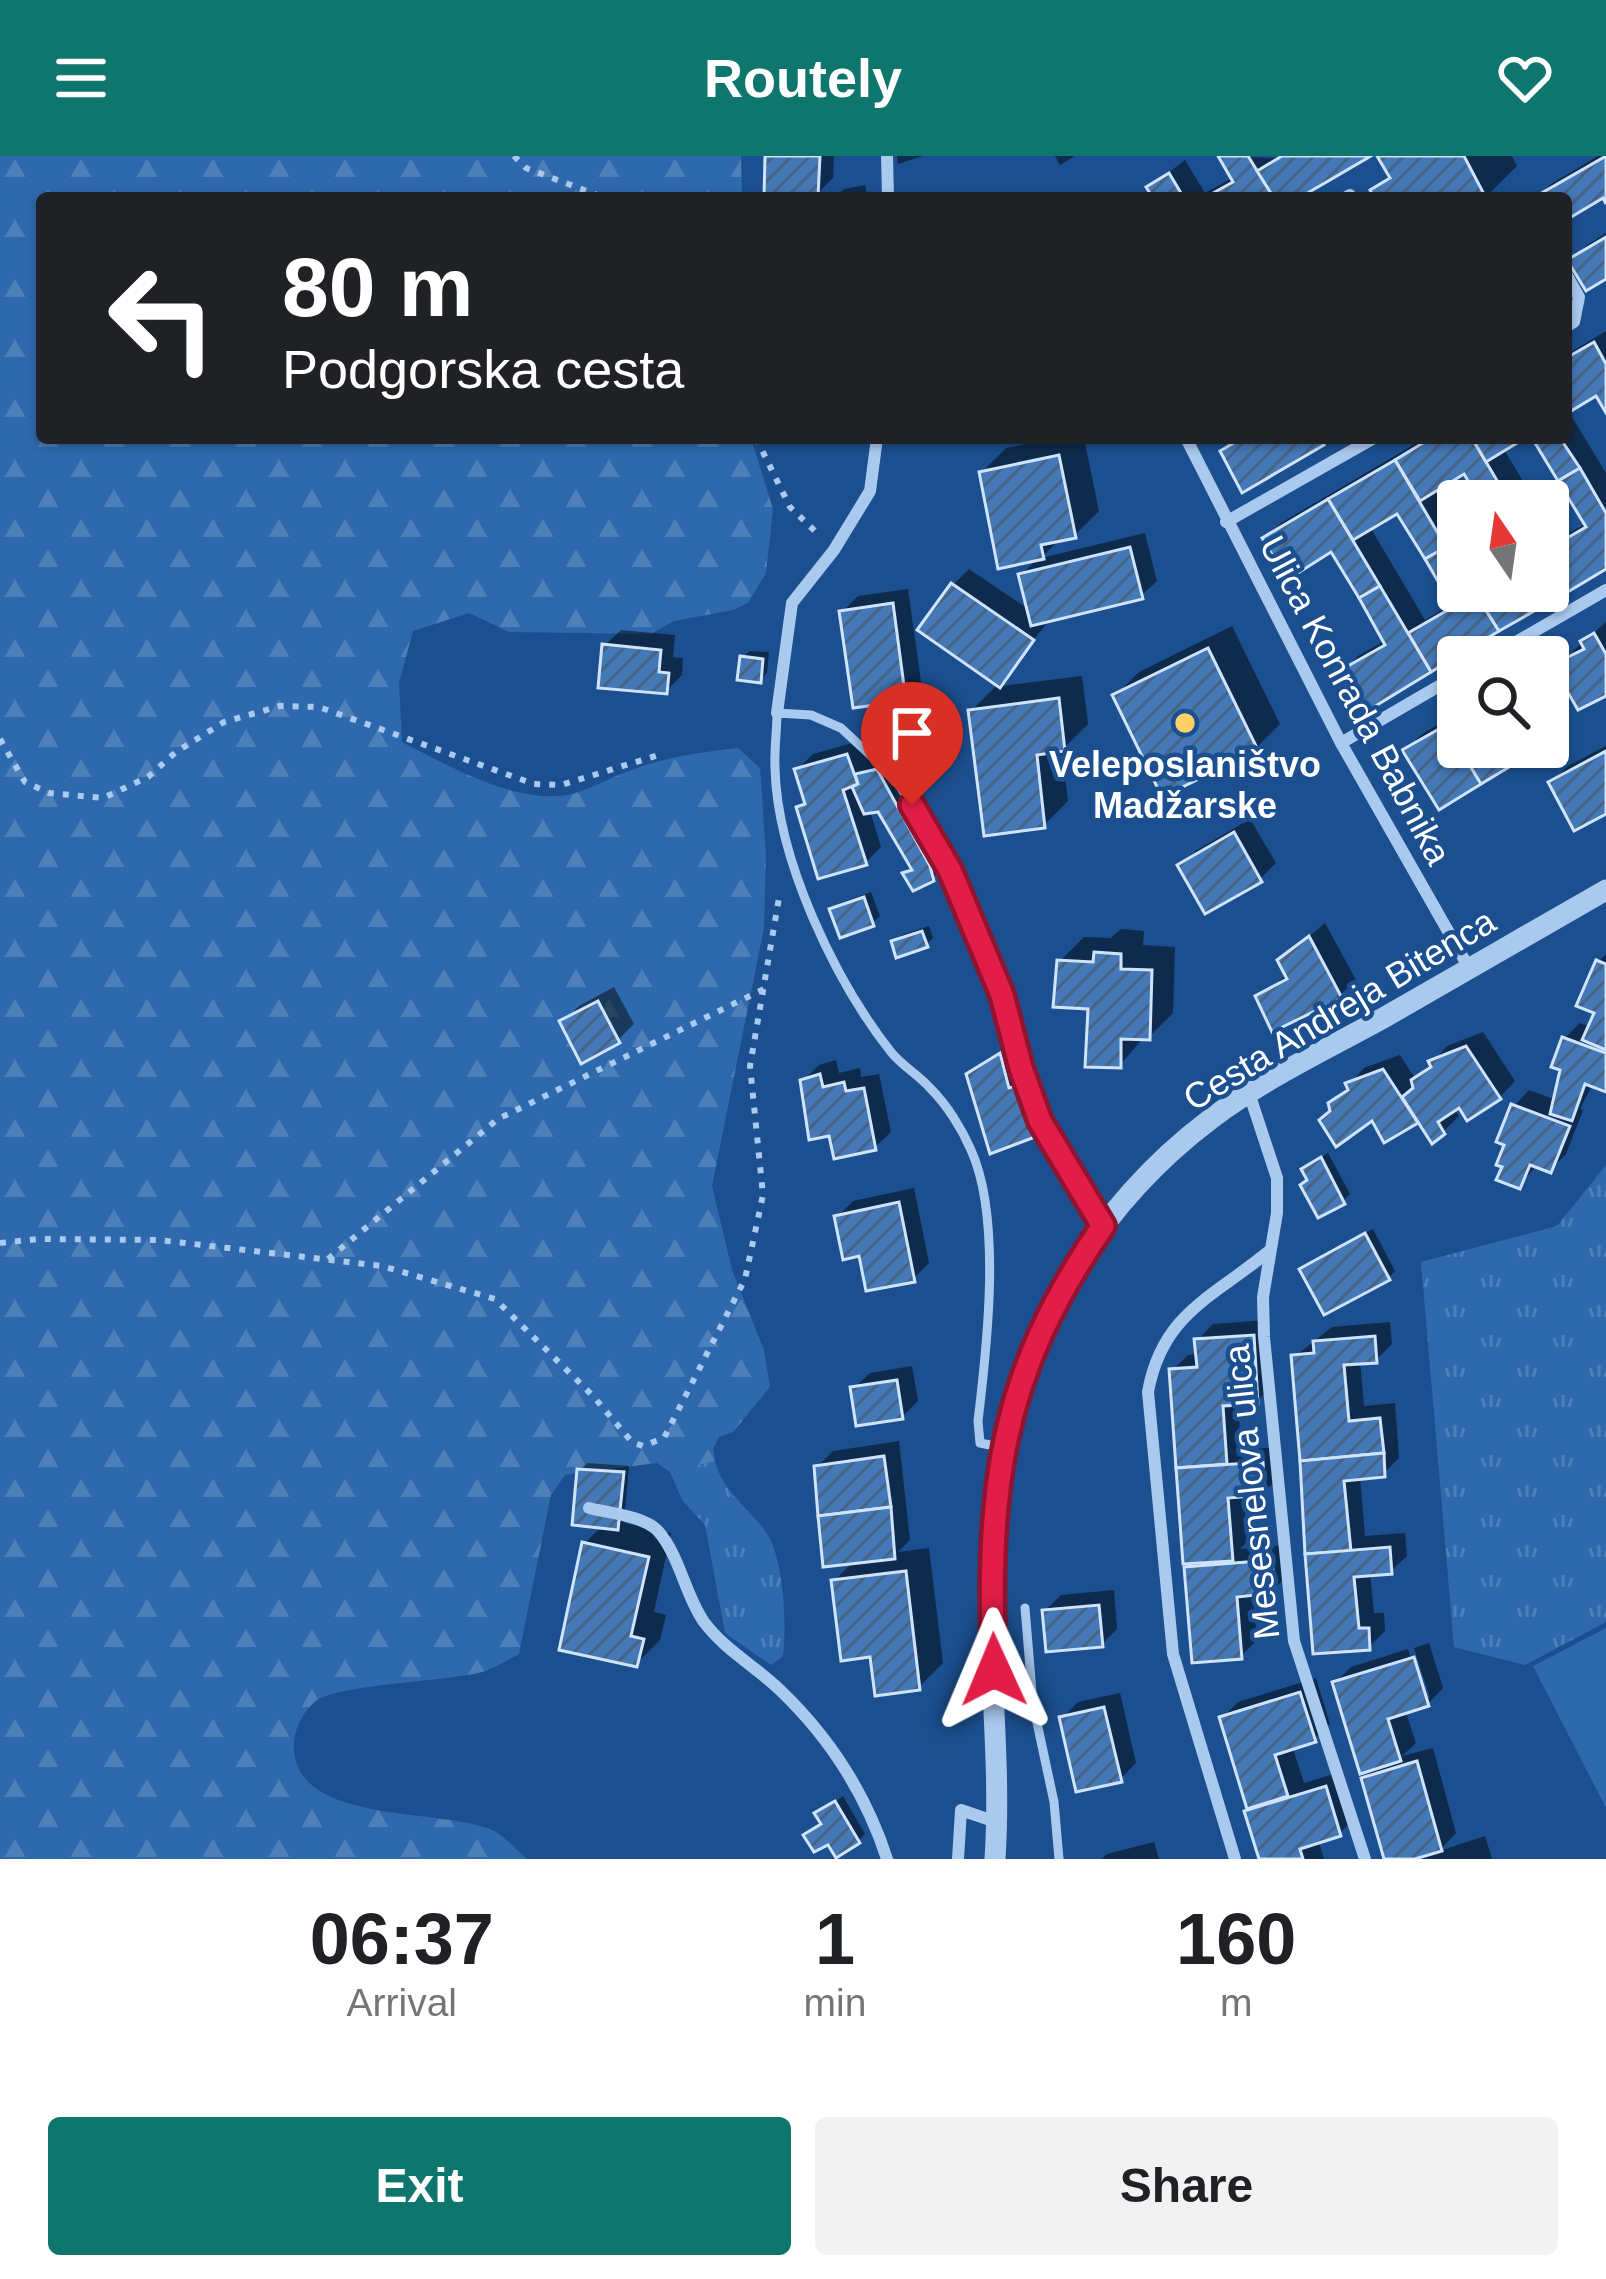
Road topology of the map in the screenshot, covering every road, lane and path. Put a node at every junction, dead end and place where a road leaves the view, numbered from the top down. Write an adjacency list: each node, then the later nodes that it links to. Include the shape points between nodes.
1 (514, 156): 3 (path)
2 (886, 156): 4 (street)
3 (588, 192)
4 (888, 192)
5 (1572, 285): 6 (street, via 1579,297)
6 (1572, 323)
7 (759, 444): 12 (path, via 790,507)
8 (876, 444): 12 (street, via 870,491)
9 (1189, 444): 11 (street, Ulica Konrada Babnika)
10 (1364, 444): 11 (street, Ulica Konrada Babnika)
11 (1226, 522): 18 (street, Ulica Konrada Babnika)
12 (834, 550): 16 (street, via 792,603)
13 (1606, 590): 14 (street)
14 (1526, 636)
15 (1437, 688): 18 (street)
16 (777, 713): 20 (lane, via 775,770); 25 (lane, via 841,728 895,778 950,870 1002,995 1040,1121)
17 (0, 740): 19 (path, via 25,782 103,798 148,777 224,722 280,706 319,707 534,784 561,785)
18 (1340, 742): 22 (street, Ulica Konrada Babnika)
19 (662, 754)
20 (787, 846): 23 (path); 29 (lane, via 867,1019 894,1057 932,1089 972,1152 989,1286 980,1443)
21 (1606, 890): 22 (street, Cesta Andreja Bitenca)
22 (1469, 968): 24 (street, Cesta Andreja Bitenca)
23 (766, 988): 28 (path, via 498,1119); 28 (path, via 750,1066 763,1195 746,1279 664,1438 632,1442 495,1299 382,1266)
24 (1249, 1093): 25 (street, Cesta Andreja Bitenca, via 1174,1148); 27 (street, Mesesnelova ulica, via 1277,1178)
25 (1103, 1226): 29 (street, Cesta Andreja Bitenca, via 1037,1339)
26 (0, 1244): 28 (path, via 159,1240)
27 (1268, 1252): 37 (street, Mesesnelova ulica, via 1171,1330 1154,1358 1148,1392 1173,1654); 38 (street, Mesesnelova ulica, via 1264,1337 1294,1641)
28 (326, 1261)
29 (1003, 1447): 32 (street, Cesta Andreja Bitenca, via 992,1567)
30 (589, 1508): 33 (street, via 658,1530 702,1620 819,1730 850,1775)
31 (1025, 1608): 36 (lane)
32 (998, 1822): 34 (street, via 961,1810); 35 (street, Cesta Andreja Bitenca)
33 (887, 1859)
34 (958, 1859)
35 (995, 1859)
36 (1059, 1859)
37 (1235, 1859)
38 (1365, 1859)

